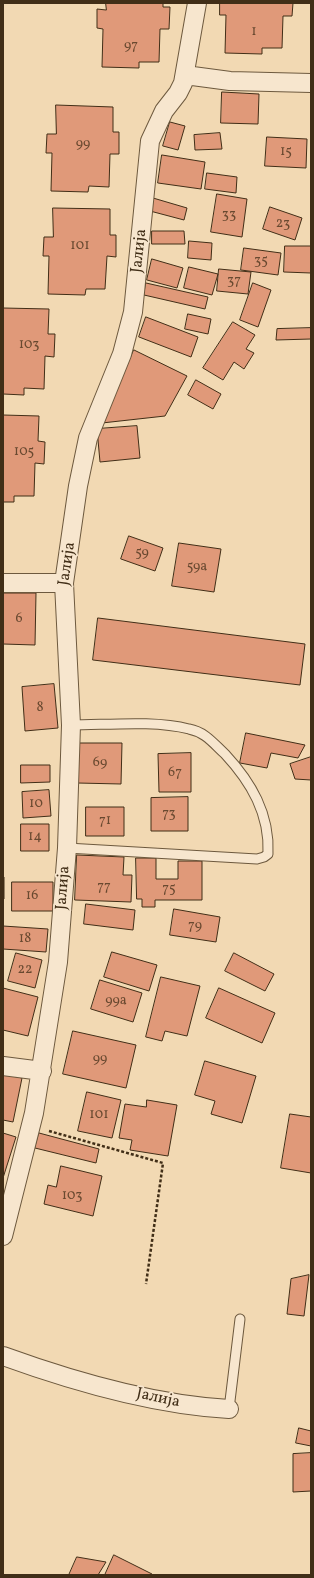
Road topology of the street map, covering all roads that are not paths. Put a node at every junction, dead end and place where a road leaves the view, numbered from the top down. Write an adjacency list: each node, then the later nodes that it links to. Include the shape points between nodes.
1 (197, 3): 2 (street, Јалија)
2 (185, 75): 3 (street, via 230,81); 5 (street, Јалија, via 178,93 158,121 150,140 133,312 122,354 93,424 85,452)
3 (311, 83)
4 (3, 583): 5 (street)
5 (64, 583): 6 (street, Јалија)
6 (71, 725): 7 (street, Јалија); 7 (lane, via 174,726 204,734 252,786 265,818 269,843 268,854 257,859)
7 (67, 848): 9 (street, Јалија, via 58,962)
8 (3, 1066): 9 (street)
9 (42, 1071): 10 (street, Јалија)
10 (3, 1236)
11 (240, 1320): 13 (lane, Јалија)
12 (3, 1356): 13 (street, Јалија, via 56,1374 129,1393 202,1408)
13 (229, 1409)

